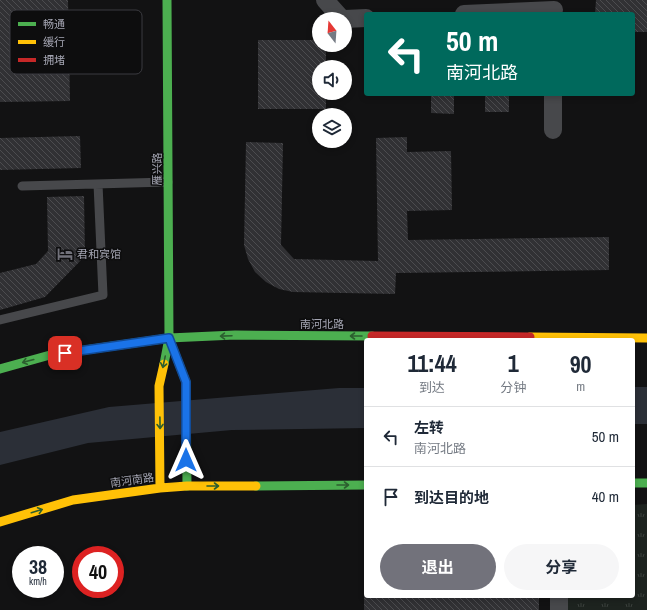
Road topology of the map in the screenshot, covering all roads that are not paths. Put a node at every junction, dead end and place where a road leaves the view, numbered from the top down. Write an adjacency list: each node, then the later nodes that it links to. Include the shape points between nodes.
1 (168, 0): 10 (street, 雁兴路)
2 (325, 0): 4 (street)
3 (554, 8): 5 (street)
4 (337, 12)
5 (494, 12)
6 (364, 18): 7 (street)
7 (352, 19)
8 (553, 96): 9 (street)
9 (553, 130)
10 (169, 182): 11 (lane); 14 (street, 雁兴路)
11 (98, 184): 12 (lane); 13 (lane, via 103,295)
12 (22, 186)
13 (0, 320)
14 (169, 338): 15 (street, 南河北路, one-way to 14, via 235,335); 16 (street, 南河北路, one-way to 16, via 50,355); 20 (street, via 186,382); 21 (street, one-way to 21, via 159,386)
15 (647, 338)
16 (0, 369)
17 (635, 483): 18 (street)
18 (647, 483)
19 (364, 485): 20 (street, 南河南路, one-way to 19)
20 (187, 486): 21 (street, 南河南路)
21 (160, 488): 22 (street, 南河南路, one-way to 21, via 73,500)
22 (0, 522)
23 (559, 598): 24 (street)
24 (559, 610)

